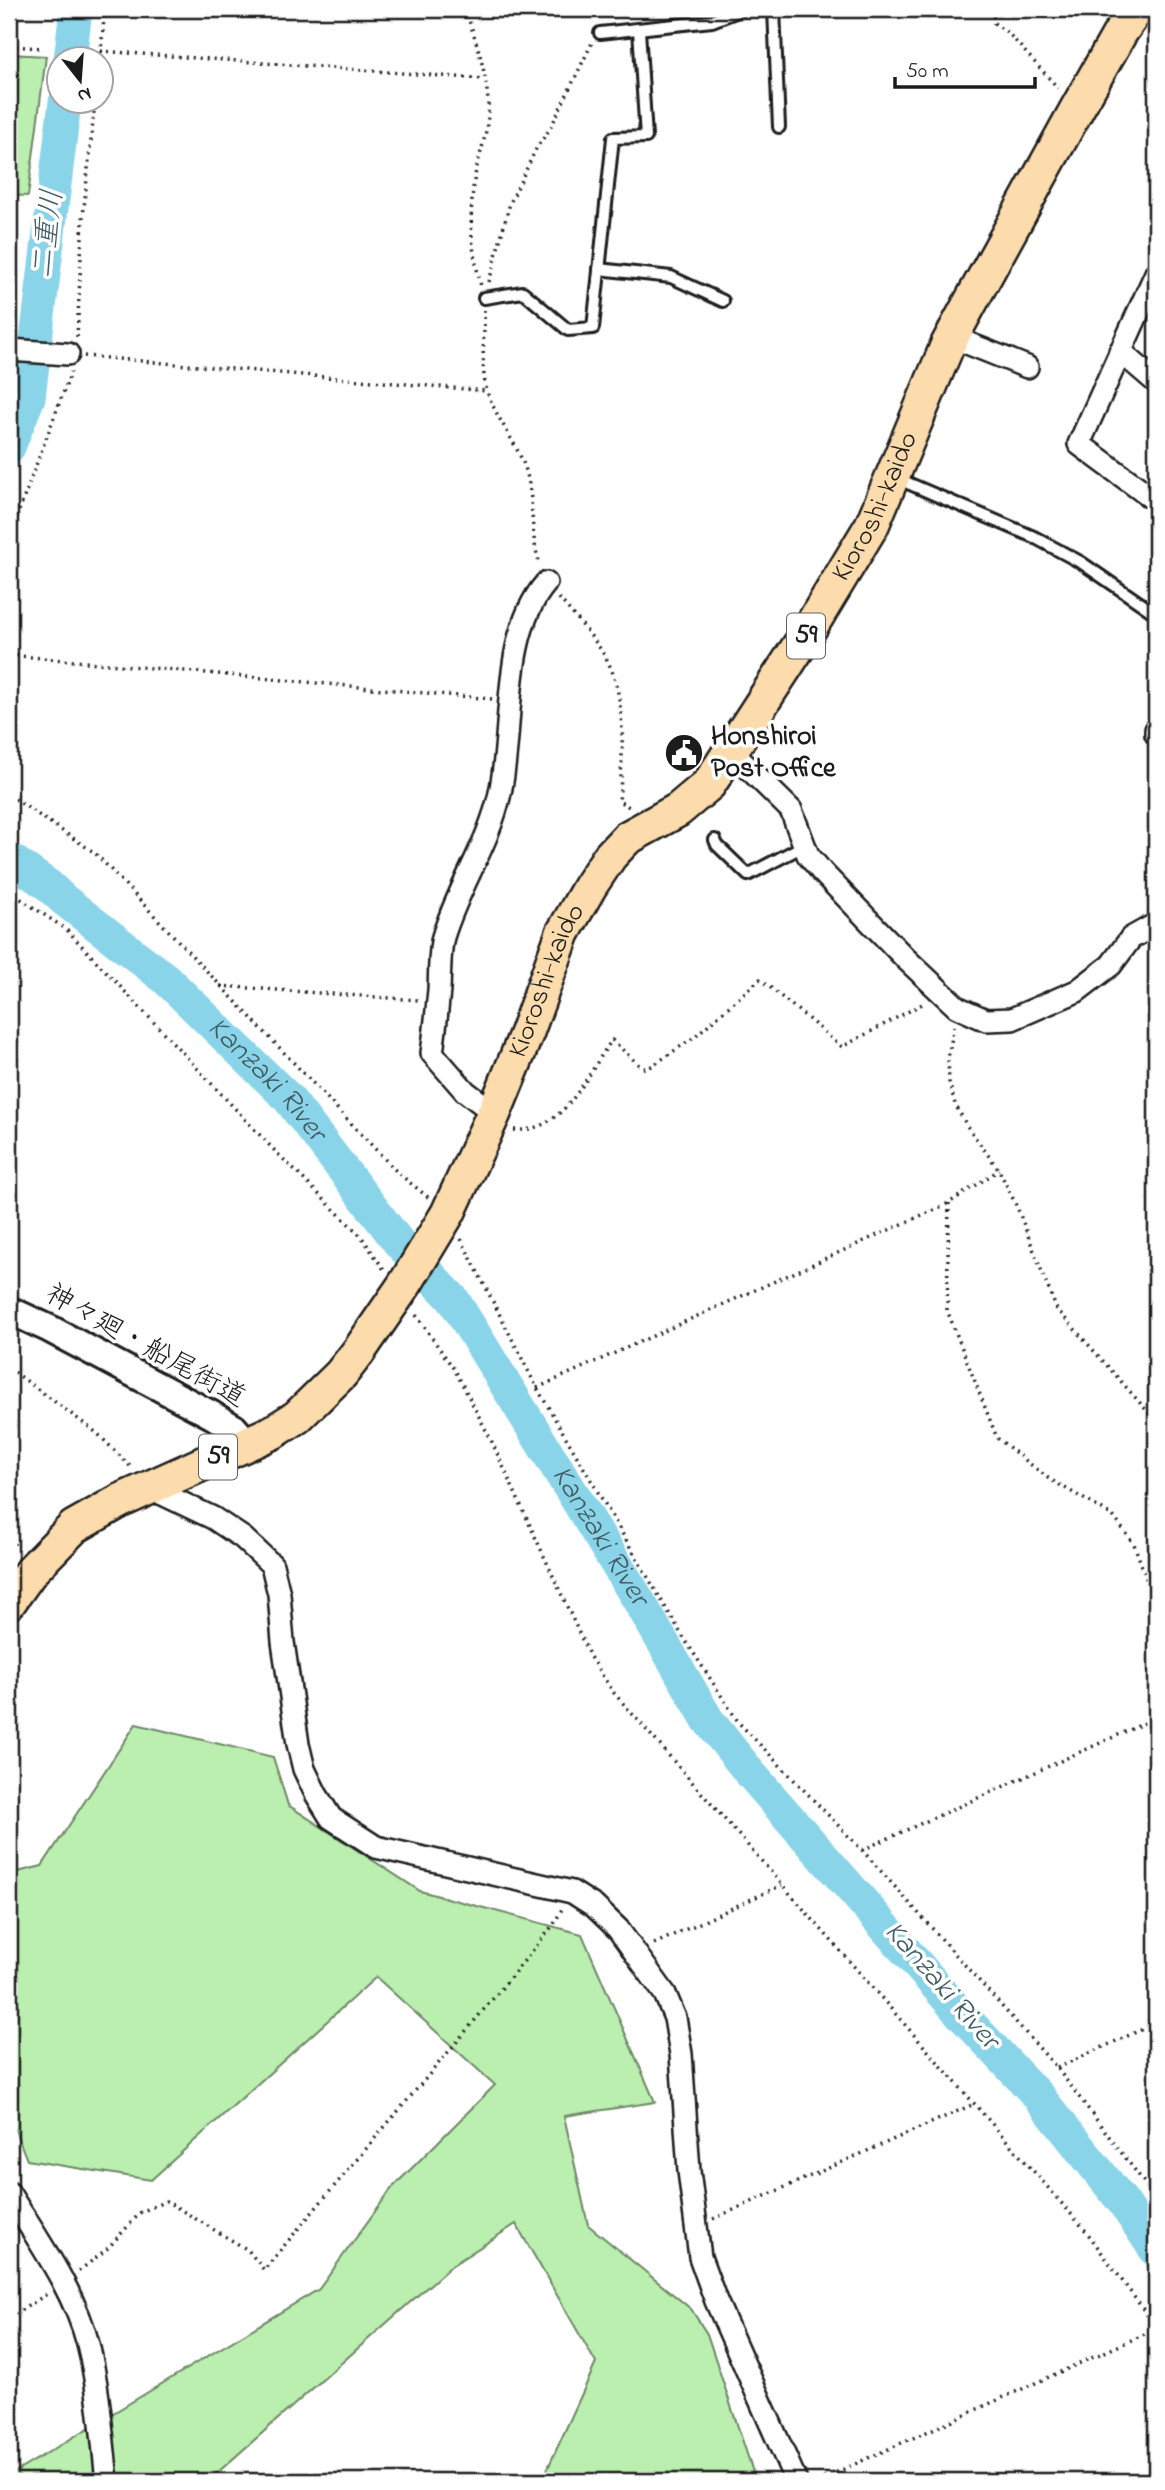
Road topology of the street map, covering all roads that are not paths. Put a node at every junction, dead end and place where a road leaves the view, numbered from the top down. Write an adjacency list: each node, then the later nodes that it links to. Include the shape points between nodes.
1 (743, 9): 4 (lane, via 712,21)
2 (774, 9): 6 (lane)
3 (1137, 9): 11 (main road, Kioroshi-kaido / 59)
4 (639, 30): 5 (lane); 7 (lane, via 646,137 613,138)
5 (600, 33)
6 (779, 127)
7 (599, 269): 9 (lane, via 593,328 568,330 523,292); 10 (lane, via 671,276)
8 (1156, 273): 13 (street)
9 (484, 298)
10 (723, 300)
11 (952, 337): 15 (street); 17 (main road, Kioroshi-kaido / 59)
12 (13, 351): 14 (street)
13 (1120, 351): 16 (street); 18 (street, via 1079,444)
14 (72, 355)
15 (1027, 366)
16 (1156, 382)
17 (892, 477): 20 (lane, via 1034,537); 21 (main road, Kioroshi-kaido / 59, via 866,536)
18 (1156, 500)
19 (546, 583): 25 (street, via 530,607 521,635 507,761 493,824 442,940 432,1054)
20 (1156, 614)
21 (732, 752): 23 (street, via 791,810); 25 (main road, Kioroshi-kaido / 59, via 694,798 627,838 610,856 563,933)
22 (715, 840): 23 (lane, via 748,875)
23 (803, 846): 24 (street, via 822,872 950,1001 986,1020 1012,1019 1076,991 1111,965 1131,938)
24 (1156, 924)
25 (490, 1121): 27 (main road, Kioroshi-kaido / 59, via 444,1220 347,1366 298,1417)
26 (9, 1310): 27 (street, 神々廻・船尾街道, via 234,1428)
27 (248, 1444): 28 (main road, 59)
28 (150, 1488): 29 (main road, 59, via 74,1527 31,1571); 32 (street, via 213,1518 272,1565 298,1744 304,1769 331,1818 376,1847 572,1892 618,1929 665,1994 681,2054 700,2258)
29 (9, 1602)
30 (9, 2193): 31 (street, via 63,2284 88,2344)
31 (107, 2481)
32 (796, 2481)

